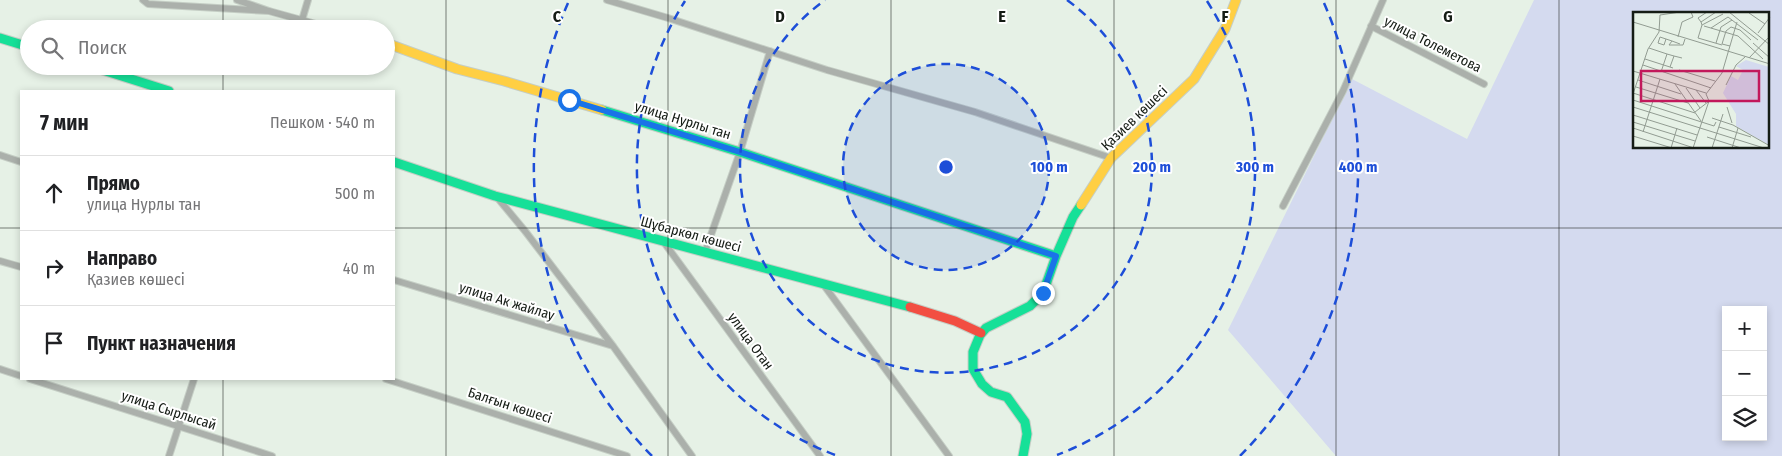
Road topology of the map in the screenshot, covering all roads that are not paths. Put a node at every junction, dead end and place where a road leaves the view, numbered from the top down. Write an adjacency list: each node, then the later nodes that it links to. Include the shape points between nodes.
1 (143, 0): 7 (street, via 148,4)
2 (237, 0): 7 (street)
3 (308, 0): 8 (street)
4 (607, 0): 13 (street)
5 (1236, 0): 19 (street, Қазиев көшесі, via 1225,29 1194,79)
6 (1383, 0): 9 (street)
7 (269, 11): 8 (street)
8 (302, 20)
9 (1371, 26): 15 (street, улица Толеметова); 23 (street, via 1343,91)
10 (0, 38): 11 (street)
11 (20, 44)
12 (395, 47): 17 (street, улица Нурлы тан, via 464,72)
13 (770, 51): 17 (street); 19 (street, via 975,112)
14 (118, 75): 16 (street)
15 (1484, 84)
16 (166, 90)
17 (740, 152): 25 (street); 26 (street, улица Нурлы тан)
18 (0, 155): 20 (street)
19 (1111, 158): 26 (street, Қазиев көшесі, via 1073,217)
20 (20, 162)
21 (395, 162): 22 (street, Шұбаркөл көшесі)
22 (495, 196): 24 (street, Шұбаркөл көшесі); 32 (street)
23 (1283, 206)
24 (662, 240): 25 (street, Шұбаркөл көшесі); 43 (street, улица Отан)
25 (705, 252): 30 (street, Шұбаркөл көшесі)
26 (1056, 256): 31 (street, Қазиев көшесі, via 1043,293 1030,306)
27 (0, 261): 28 (street)
28 (20, 267)
29 (395, 280): 32 (street, улица Ак жайлау)
30 (823, 284): 31 (street, Шұбаркөл көшесі, via 937,315); 44 (street)
31 (981, 333): 45 (street, via 972,348 971,364 978,380 990,392 1007,397 1026,423)
32 (613, 346): 42 (street)
33 (0, 369): 34 (street)
34 (20, 376)
35 (33, 380): 38 (street, улица Сырлысай)
36 (194, 380): 38 (street)
37 (389, 380): 41 (street, Балғын көшесі)
38 (179, 426): 39 (street); 40 (street, улица Сырлысай)
39 (169, 456)
40 (272, 456)
41 (627, 456)
42 (692, 456)
43 (820, 456)
44 (949, 456)
45 (1023, 456)

